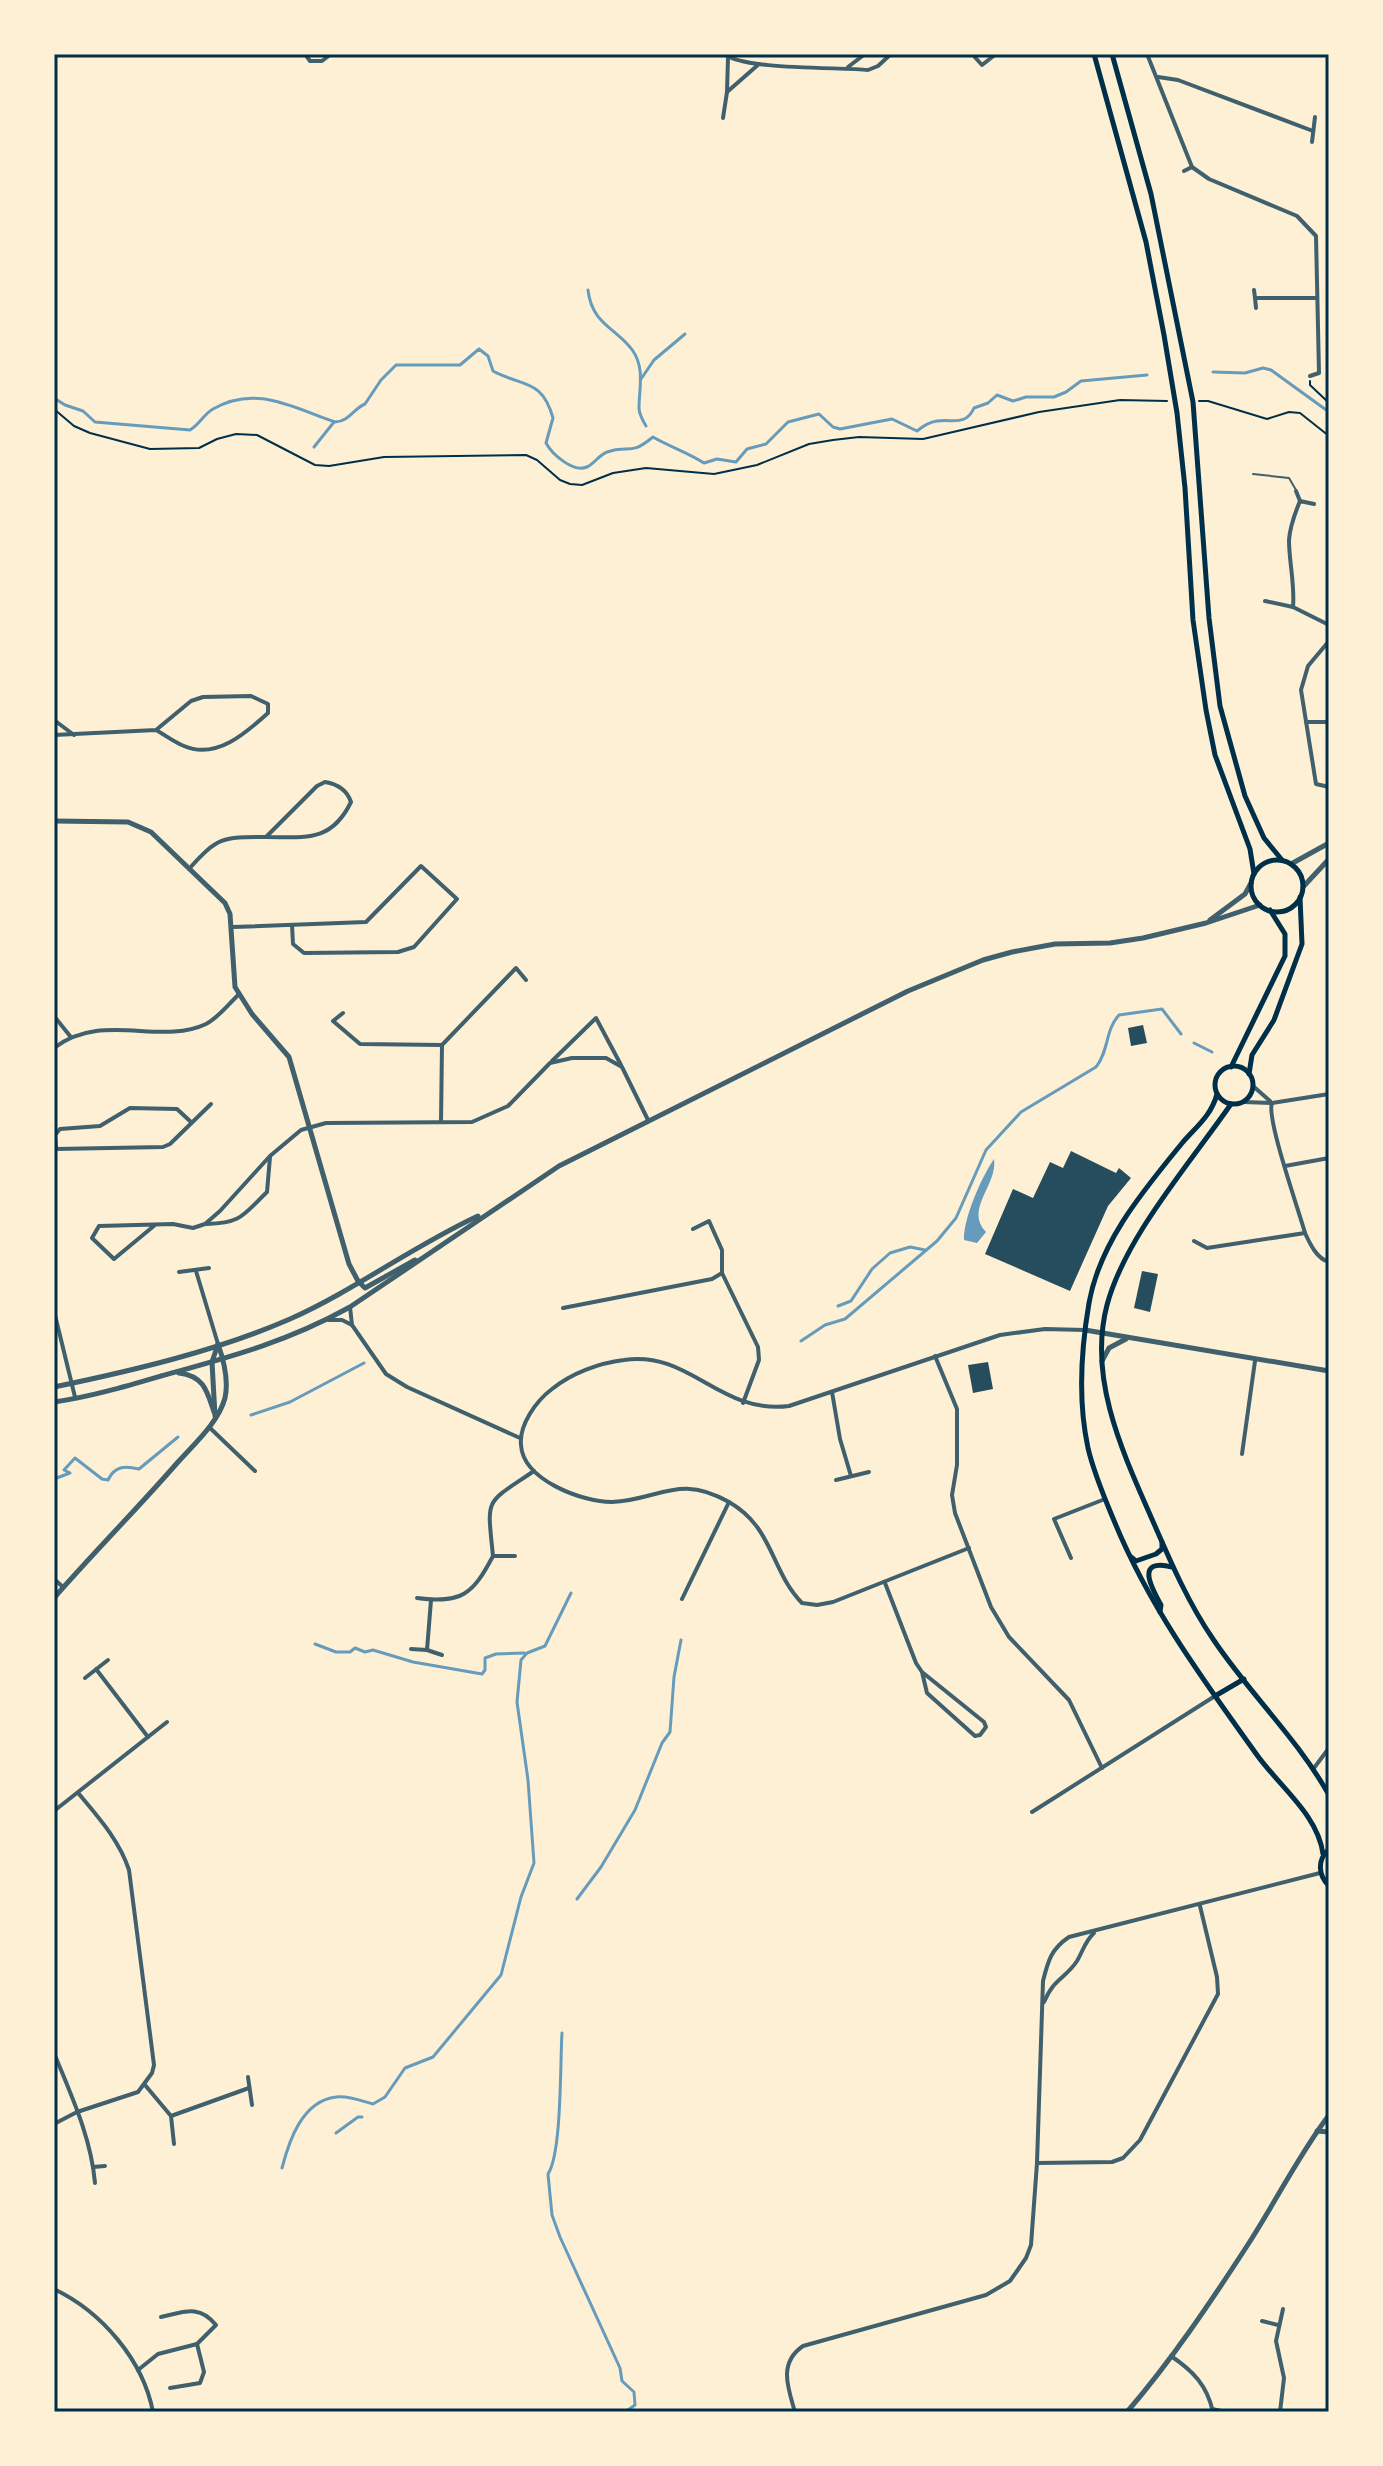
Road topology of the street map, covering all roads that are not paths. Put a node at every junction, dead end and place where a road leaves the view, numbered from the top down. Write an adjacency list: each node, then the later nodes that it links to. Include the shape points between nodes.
1 (305, 54): 2 (street, via 310,61)
2 (331, 54)
3 (865, 54): 12 (street)
4 (891, 54): 12 (street, via 873,68)
5 (972, 54): 6 (street, via 982,65)
6 (996, 54)
7 (1094, 54): 48 (main road, via 1146,242 1164,335 1177,413 1193,620 1206,710 1215,755)
8 (1112, 54): 45 (main road, via 1151,194 1193,402 1220,706 1245,796 1264,838)
9 (1147, 54): 13 (street)
10 (727, 56): 11 (street); 14 (street)
11 (759, 64): 12 (street); 14 (street)
12 (848, 67)
13 (1158, 77): 17 (street); 19 (street)
14 (727, 92): 16 (street)
15 (1315, 117): 17 (street)
16 (723, 118)
17 (1313, 131): 18 (street)
18 (1312, 142)
19 (1192, 167): 20 (street); 23 (street, via 1310,227 1316,236)
20 (1184, 171)
21 (1254, 290): 22 (street)
22 (1255, 298): 23 (street); 24 (street)
23 (1317, 298): 25 (street, via 1319,373)
24 (1256, 308)
25 (1310, 376)
26 (1253, 474): 27 (lane, via 1289,478)
27 (1296, 491): 28 (street)
28 (1300, 501): 29 (street); 31 (street, via 1289,540)
29 (1314, 504)
30 (1265, 601): 31 (street)
31 (1293, 607): 32 (street)
32 (1329, 625)
33 (1329, 641): 35 (street, via 1303,677)
34 (54, 720): 39 (street)
35 (1306, 722): 36 (street); 40 (street, via 1316,784)
36 (1329, 722)
37 (156, 730): 37 (street, via 203,697 251,696 268,704 268,713 226,745 186,747); 39 (street)
38 (54, 735): 39 (street)
39 (74, 735)
40 (1329, 787)
41 (54, 821): 47 (street, via 128,822 151,832)
42 (266, 837): 42 (street, via 325,782 349,796 344,816 330,830 309,837); 47 (street, via 217,842)
43 (1329, 843): 46 (street)
44 (1329, 859): 50 (street)
45 (1282, 860): 46 (main road); 48 (main road, via 1266,862)
46 (1291, 864): 50 (main road)
47 (189, 869): 56 (street, via 225,903)
48 (1254, 874): 49 (main road)
49 (1251, 883): 52 (main road); 54 (street, via 1245,894)
50 (1303, 887): 51 (main road)
51 (1300, 897): 53 (main road, via 1287,909); 67 (main road, via 1302,944 1274,1020 1252,1055)
52 (1260, 905): 53 (main road); 54 (street)
53 (1270, 910): 66 (main road, via 1285,934 1285,956)
54 (1206, 923): 75 (street, via 1110,943 1026,948 983,960 908,991)
55 (292, 925): 55 (street, via 366,922 421,866 457,899 414,947 398,952 304,953 293,944); 56 (street)
56 (233, 927): 58 (street)
57 (526, 980): 62 (street, via 516,968)
58 (238, 995): 61 (street, via 217,1017 183,1030); 78 (street, via 289,1057)
59 (343, 1013): 62 (street, via 333,1021 360,1044)
60 (54, 1016): 61 (street)
61 (70, 1036): 63 (street)
62 (442, 1045): 77 (street)
63 (54, 1048)
64 (550, 1063): 65 (street, via 606,1058); 65 (street, via 596,1018); 77 (street, via 508,1106 472,1122)
65 (622, 1067): 75 (street)
66 (1231, 1067): 67 (main road); 69 (main road, via 1217,1077)
67 (1249, 1074): 68 (main road)
68 (1253, 1086): 71 (main road); 72 (street)
69 (1217, 1094): 74 (main road); 101 (main road, via 1208,1116 1121,1222 1101,1265)
70 (1329, 1094): 72 (street)
71 (1243, 1102): 72 (street); 74 (main road)
72 (1272, 1103): 82 (street)
73 (211, 1104): 76 (street)
74 (1231, 1104): 102 (main road, via 1148,1220 1120,1269)
75 (648, 1120): 83 (street, via 559,1166)
76 (191, 1122): 79 (street, via 163,1147); 79 (street, via 177,1109 130,1108 100,1126 60,1129)
77 (441, 1122): 78 (street)
78 (311, 1126): 80 (street); 95 (street)
79 (55, 1150)
80 (270, 1156): 84 (street); 84 (street, via 267,1192 239,1220)
81 (1329, 1158): 82 (street)
82 (1285, 1166): 87 (street)
83 (490, 1211): 89 (street); 95 (street)
84 (205, 1224): 85 (street)
85 (155, 1225): 85 (street, via 99,1226 92,1238 114,1259)
86 (693, 1229): 94 (street, via 709,1221 722,1250)
87 (1305, 1233): 88 (street, via 1207,1248); 90 (street, via 1312,1248)
88 (1194, 1241)
89 (427, 1255): 95 (street, via 365,1288); 96 (street)
90 (1329, 1262)
91 (209, 1268): 92 (street)
92 (196, 1271): 93 (street); 104 (street)
93 (179, 1272)
94 (722, 1273): 97 (street); 117 (street, via 760,1353)
95 (358, 1281): 104 (street, via 290,1319)
96 (350, 1307): 99 (street); 100 (street)
97 (563, 1308)
98 (54, 1311): 112 (street)
99 (326, 1320): 100 (street); 106 (street, via 282,1341)
100 (352, 1325): 120 (street, via 386,1374)
101 (1085, 1330): 102 (street); 105 (street, via 1000,1335); 127 (main road, via 1084,1420)
102 (1102, 1333): 103 (street); 107 (main road)
103 (1131, 1338): 107 (street, via 1109,1348); 108 (street)
104 (218, 1344): 106 (street); 109 (street); 112 (street)
105 (935, 1356): 114 (street); 130 (street, via 957,1409 952,1495)
106 (223, 1359): 109 (street); 118 (street, via 225,1398)
107 (1102, 1361): 129 (main road, via 1115,1431)
108 (1255, 1361): 110 (street); 121 (street)
109 (212, 1362): 111 (street); 118 (street)
110 (1329, 1371)
111 (174, 1372): 115 (street); 118 (street, via 198,1378)
112 (70, 1384): 113 (street); 115 (street)
113 (54, 1387)
114 (832, 1392): 117 (street, via 789,1406); 125 (street)
115 (75, 1397): 116 (street)
116 (54, 1402)
117 (743, 1403): 120 (street, via 680,1367 646,1358 625,1359 584,1370 551,1390 531,1413)
118 (215, 1417): 119 (street)
119 (209, 1427): 122 (street); 138 (street)
120 (520, 1438): 123 (street, via 521,1451)
121 (1242, 1454)
122 (255, 1471)
123 (534, 1471): 128 (street, via 569,1493 609,1502 692,1489); 132 (street, via 493,1500 488,1520)
124 (869, 1472): 125 (street)
125 (851, 1476): 126 (street)
126 (836, 1480)
127 (1105, 1499): 131 (main road); 134 (street, via 1054,1519)
128 (729, 1502): 137 (street, via 766,1537 785,1582 802,1603 833,1602); 141 (street)
129 (1162, 1541): 131 (main road, via 1162,1549 1144,1559); 135 (main road)
130 (969, 1548): 137 (street); 156 (street, via 1000,1625 1069,1700)
131 (1128, 1555): 143 (main road)
132 (493, 1556): 133 (street); 142 (street, via 472,1590)
133 (515, 1556)
134 (1071, 1558)
135 (1174, 1568): 143 (main road, via 1160,1565 1149,1573); 151 (main road, via 1212,1639)
136 (54, 1579): 138 (street)
137 (885, 1583): 149 (street)
138 (63, 1587): 139 (street)
139 (54, 1598)
140 (417, 1598): 142 (street)
141 (682, 1599)
142 (431, 1600): 145 (street)
143 (1159, 1613): 152 (main road)
144 (411, 1649): 145 (street)
145 (427, 1650): 146 (street)
146 (442, 1655)
147 (108, 1660): 148 (street)
148 (96, 1669): 150 (street); 154 (street)
149 (922, 1672): 149 (street, via 984,1722 980,1735 954,1720 927,1693)
150 (85, 1678)
151 (1244, 1679): 152 (main road); 157 (main road)
152 (1215, 1696): 156 (street); 163 (main road, via 1317,1828)
153 (167, 1722): 154 (street)
154 (148, 1737): 158 (street)
155 (1329, 1748): 157 (street)
156 (1102, 1768): 161 (street)
157 (1314, 1768): 159 (main road)
158 (79, 1794): 160 (street); 171 (street, via 111,1833 129,1870 154,2054)
159 (1329, 1795)
160 (54, 1811)
161 (1032, 1812)
162 (1329, 1849): 163 (main road)
163 (1323, 1854): 164 (main road)
164 (1320, 1873): 165 (main road); 166 (street)
165 (1329, 1886)
166 (1200, 1906): 167 (street); 181 (street, via 1218,1994 1140,2140 1112,2162)
167 (1096, 1931): 168 (street, via 1075,1963 1051,1986); 168 (street, via 1069,1937 1051,1952 1043,1981)
168 (1044, 2005): 181 (street)
169 (54, 2053): 174 (street)
170 (248, 2077): 172 (street)
171 (145, 2085): 174 (street); 176 (street)
172 (249, 2088): 173 (street); 176 (street)
173 (252, 2105)
174 (77, 2112): 177 (street); 183 (street)
175 (1329, 2115): 178 (street)
176 (171, 2116): 180 (street)
177 (54, 2124)
178 (1317, 2131): 179 (street); 193 (street)
179 (1329, 2132)
180 (174, 2144)
181 (1037, 2163): 198 (street, via 1031,2245 1010,2281 986,2295 803,2346 786,2374)
182 (105, 2166): 183 (street)
183 (93, 2167): 184 (street)
184 (95, 2183)
185 (54, 2289): 194 (street, via 103,2323)
186 (1283, 2309): 190 (street)
187 (161, 2317): 191 (street, via 201,2311 216,2325)
188 (1262, 2321): 190 (street)
189 (1329, 2324): 192 (main road)
190 (1278, 2325): 201 (street, via 1284,2378)
191 (197, 2344): 194 (street, via 158,2354); 195 (street, via 204,2372 200,2383)
192 (1329, 2349)
193 (1171, 2356): 196 (street, via 1205,2386); 199 (street)
194 (138, 2370): 197 (street)
195 (170, 2388)
196 (1212, 2411): 200 (street)
197 (153, 2412)
198 (795, 2412)
199 (1127, 2412)
200 (1226, 2412)
201 (1280, 2412)

